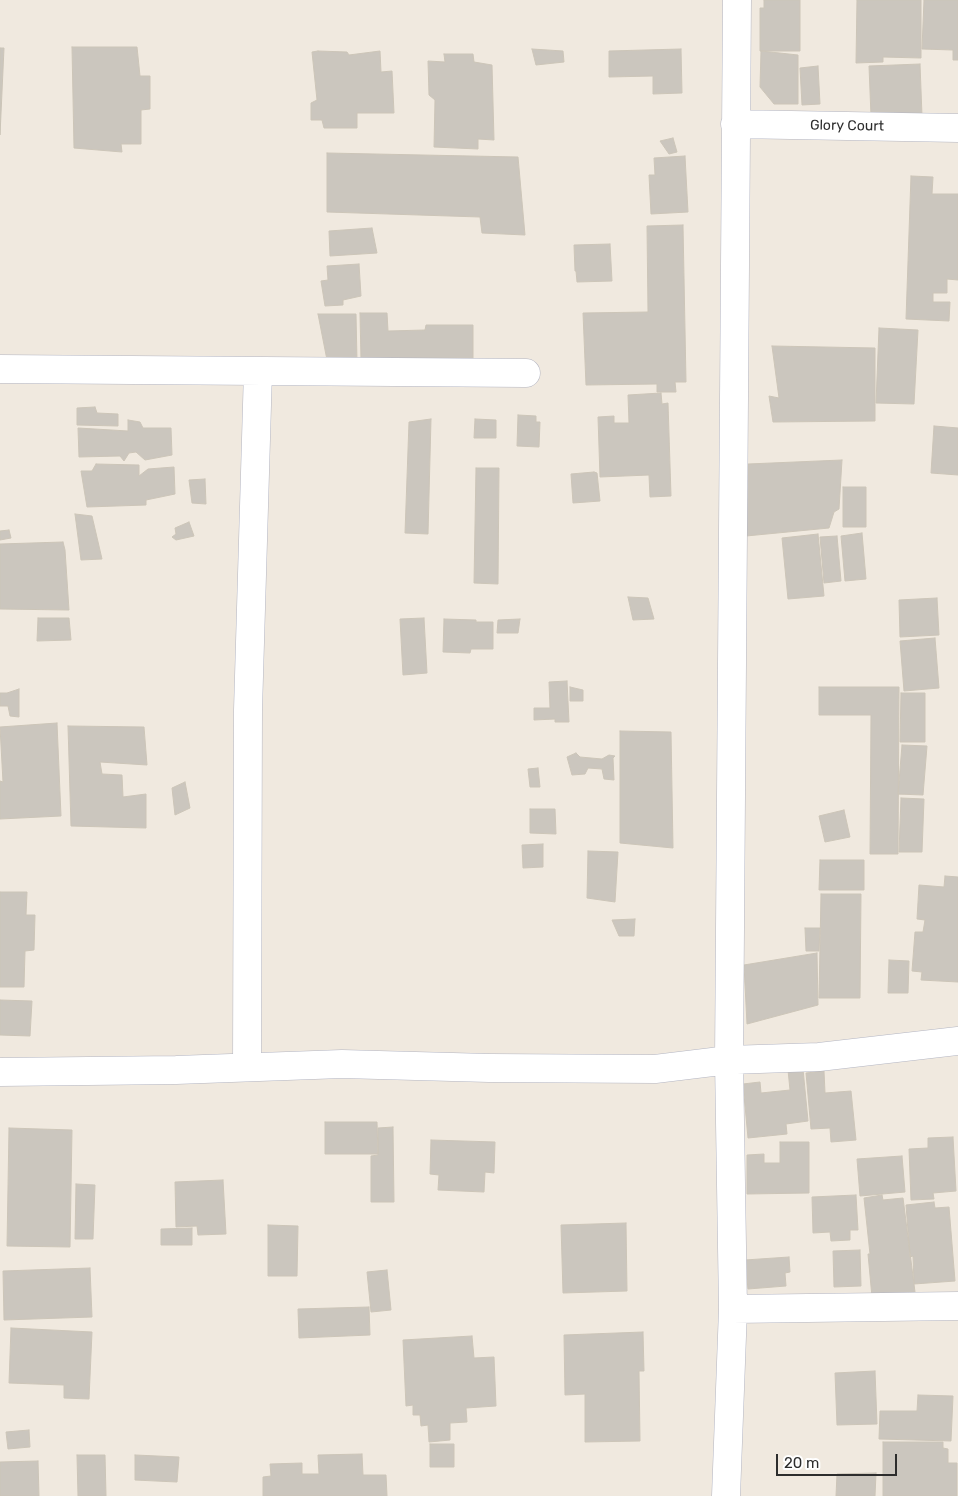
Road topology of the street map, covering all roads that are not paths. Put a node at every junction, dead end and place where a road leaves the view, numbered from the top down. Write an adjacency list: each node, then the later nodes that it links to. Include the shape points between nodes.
1 (737, 0): 2 (street)
2 (735, 124): 3 (street, Glory Court); 8 (street)
3 (958, 128)
4 (0, 369): 5 (street)
5 (258, 371): 6 (street); 9 (street, via 248,710)
6 (526, 373)
7 (958, 1041): 8 (street, via 819,1057)
8 (729, 1060): 9 (street, via 655,1069 342,1064); 12 (street)
9 (247, 1067): 10 (street)
10 (0, 1072)
11 (958, 1306): 12 (street)
12 (733, 1309): 13 (street)
13 (726, 1496)

